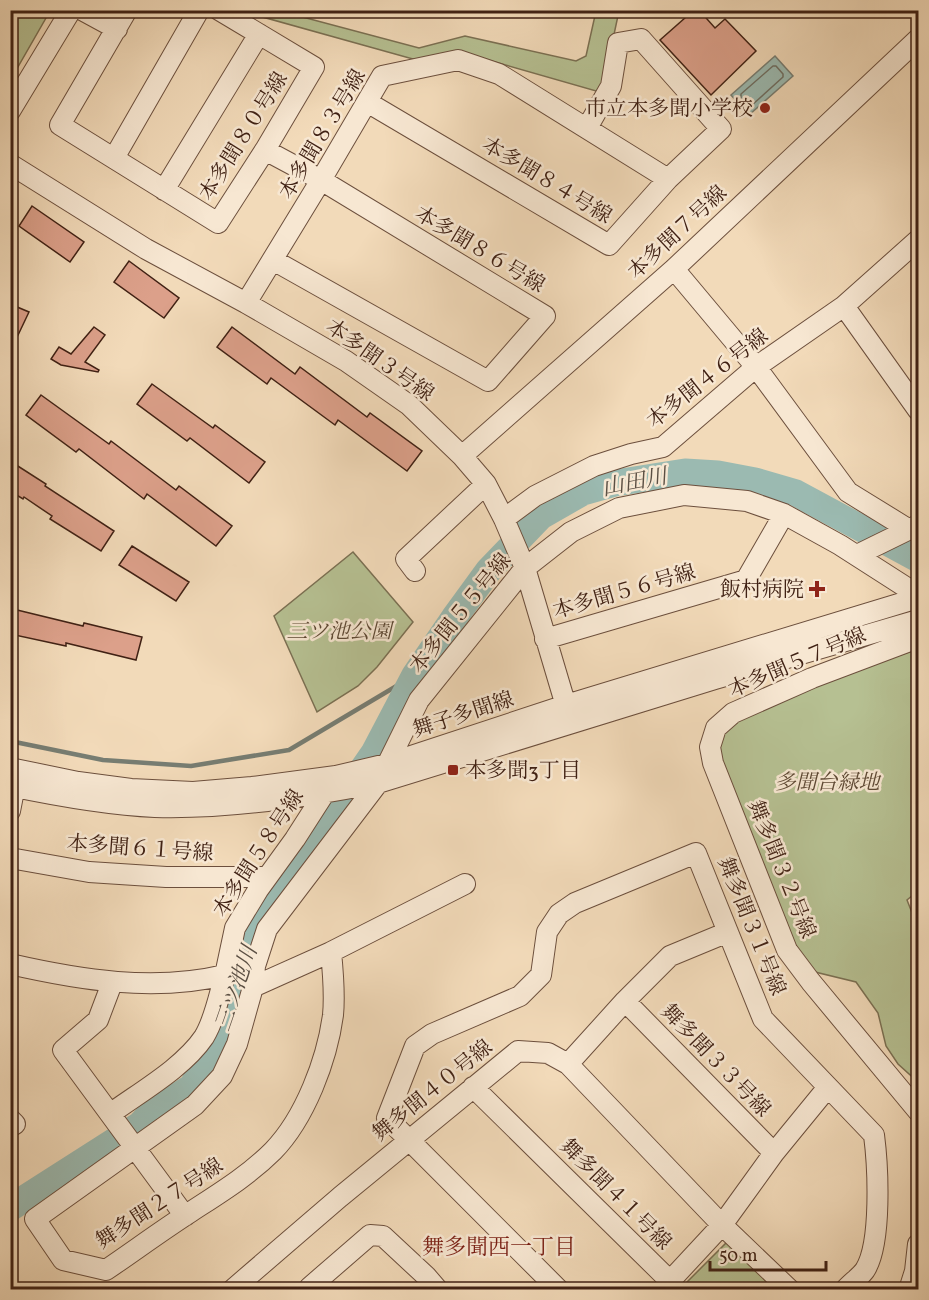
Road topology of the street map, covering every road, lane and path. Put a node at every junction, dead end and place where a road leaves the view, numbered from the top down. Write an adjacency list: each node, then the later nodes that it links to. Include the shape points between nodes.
1 (71, 10): 10 (street)
2 (82, 10): 6 (street)
3 (127, 10): 6 (street, 本多聞８０号線)
4 (200, 10): 13 (street)
5 (219, 10): 7 (street, 本多聞８０号線)
6 (117, 29): 13 (street, 本多聞８０号線, via 60,125)
7 (259, 34): 12 (street, 本多聞８０号線, via 314,67); 17 (street)
8 (918, 39): 20 (street, 本多聞７号線)
9 (367, 102): 11 (street, 本多聞８３号線, via 382,75 458,60 499,74); 15 (street, 本多聞８４号線, via 609,245); 16 (street, 本多聞８３号線)
10 (10, 111)
11 (587, 128): 15 (street, 本多聞８３号線); 15 (street, 本多聞８４号線, via 611,86 618,43 641,39 721,129)
12 (265, 150): 16 (street); 17 (street, 本多聞８０号線, via 218,223)
13 (114, 158): 17 (street, 本多聞８０号線)
14 (10, 164): 21 (street, 本多聞３号線, via 146,249)
15 (668, 179)
16 (321, 180): 19 (street, 本多聞８３号線); 19 (street, 本多聞８６号線, via 545,316 488,381)
17 (164, 189)
18 (918, 240): 22 (street, 本多聞４６号線)
19 (273, 260): 21 (street, 本多聞８３号線)
20 (674, 269): 23 (street); 25 (street, 本多聞７号線)
21 (246, 303): 25 (street, 本多聞３号線, via 346,361 400,398)
22 (844, 306): 23 (street, 本多聞４６号線); 24 (street)
23 (756, 367): 28 (street, 本多聞４６号線, via 663,447 594,466 535,496); 29 (street, via 848,492)
24 (918, 410)
25 (462, 456): 26 (street, 本多聞３号線)
26 (486, 484): 28 (street, 本多聞３号線); 31 (street)
27 (784, 514): 30 (street, 本多聞５５号線); 32 (street, 本多聞５５号線, via 747,501 684,495 619,508 571,532); 35 (street, 本多聞５６号線, via 746,580)
28 (504, 519): 32 (street, 本多聞３号線)
29 (913, 527): 30 (street)
30 (857, 555): 33 (street, 本多聞５５号線)
31 (406, 560)
32 (525, 568): 35 (street, 本多聞３号線); 39 (street, 本多聞５５号線, via 419,700)
33 (918, 597): 37 (street, 舞子多聞線)
34 (918, 620): 37 (street, 舞子多聞線, via 715,679)
35 (545, 639): 37 (street, 本多聞３号線)
36 (918, 639): 38 (street, 本多聞５７号線, via 812,678 733,713 716,728)
37 (569, 715): 39 (street, 舞子多聞線); 42 (street, 舞子多聞線, via 450,762)
38 (710, 747): 59 (street, 舞多聞３２号線, via 712,763 787,950)
39 (387, 764): 40 (street, 舞子多聞線); 42 (street, 本多聞５５号線)
40 (336, 776): 41 (street, 舞子多聞線, via 193,792); 43 (street, 本多聞５８号線)
41 (14, 777): 43 (street, 舞子多聞線, via 98,802 154,807 222,805); 44 (street)
42 (378, 783): 43 (street, 舞子多聞線); 51 (street, 本多聞５５号線, via 267,929)
43 (325, 793): 46 (street, 本多聞５８号線)
44 (10, 811)
45 (10, 858): 46 (street, 本多聞６１号線, via 89,872)
46 (267, 877): 52 (street, 本多聞５８号線, via 235,928)
47 (465, 884): 49 (street)
48 (728, 932): 55 (street, via 670,956); 57 (street, 舞多聞３１号線, via 764,1019); 63 (street, 舞多聞３１号線, via 696,853 575,903 560,914 547,932 541,975 520,996 432,1034 415,1046 387,1118)
49 (331, 952): 54 (street); 66 (street, 舞多聞２７号線, via 333,1014 327,1043 312,1089 293,1124 274,1150 246,1175)
50 (10, 964): 53 (street)
51 (255, 966): 52 (street); 54 (street, 本多聞５５号線)
52 (225, 975): 53 (street, via 196,982); 60 (street, 本多聞５８号線, via 204,1036 184,1060)
53 (112, 983): 60 (street, via 98,1020 63,1050)
54 (253, 987): 64 (street, 舞多聞２７号線, via 237,1044 222,1076 195,1105)
55 (625, 1001): 56 (street); 65 (street, 舞多聞３３号線)
56 (568, 1064): 58 (street, 舞多聞４０号線, via 548,1053 518,1051); 67 (street, 舞多聞４０号線)
57 (828, 1086): 65 (street); 74 (street, 舞多聞３１号線, via 874,1135 876,1155 876,1238 865,1269)
58 (473, 1087): 63 (street, 舞多聞４０号線); 67 (street, 舞多聞４１号線, via 670,1281)
59 (918, 1110)
60 (110, 1114): 64 (street)
61 (10, 1119): 62 (street, via 15,1124)
62 (10, 1127)
63 (410, 1139): 70 (street, 舞多聞４０号線); 73 (street)
64 (134, 1148): 66 (street); 66 (street, 舞多聞２７号線, via 36,1219 63,1260 106,1270)
65 (774, 1153): 67 (street)
66 (184, 1216)
67 (722, 1225): 69 (street, 舞多聞４０号線)
68 (918, 1244): 75 (street)
69 (786, 1288)
70 (232, 1290)
71 (311, 1290): 72 (street, via 370,1235 383,1236)
72 (438, 1290)
73 (559, 1290)
74 (845, 1290)
75 (909, 1290)

